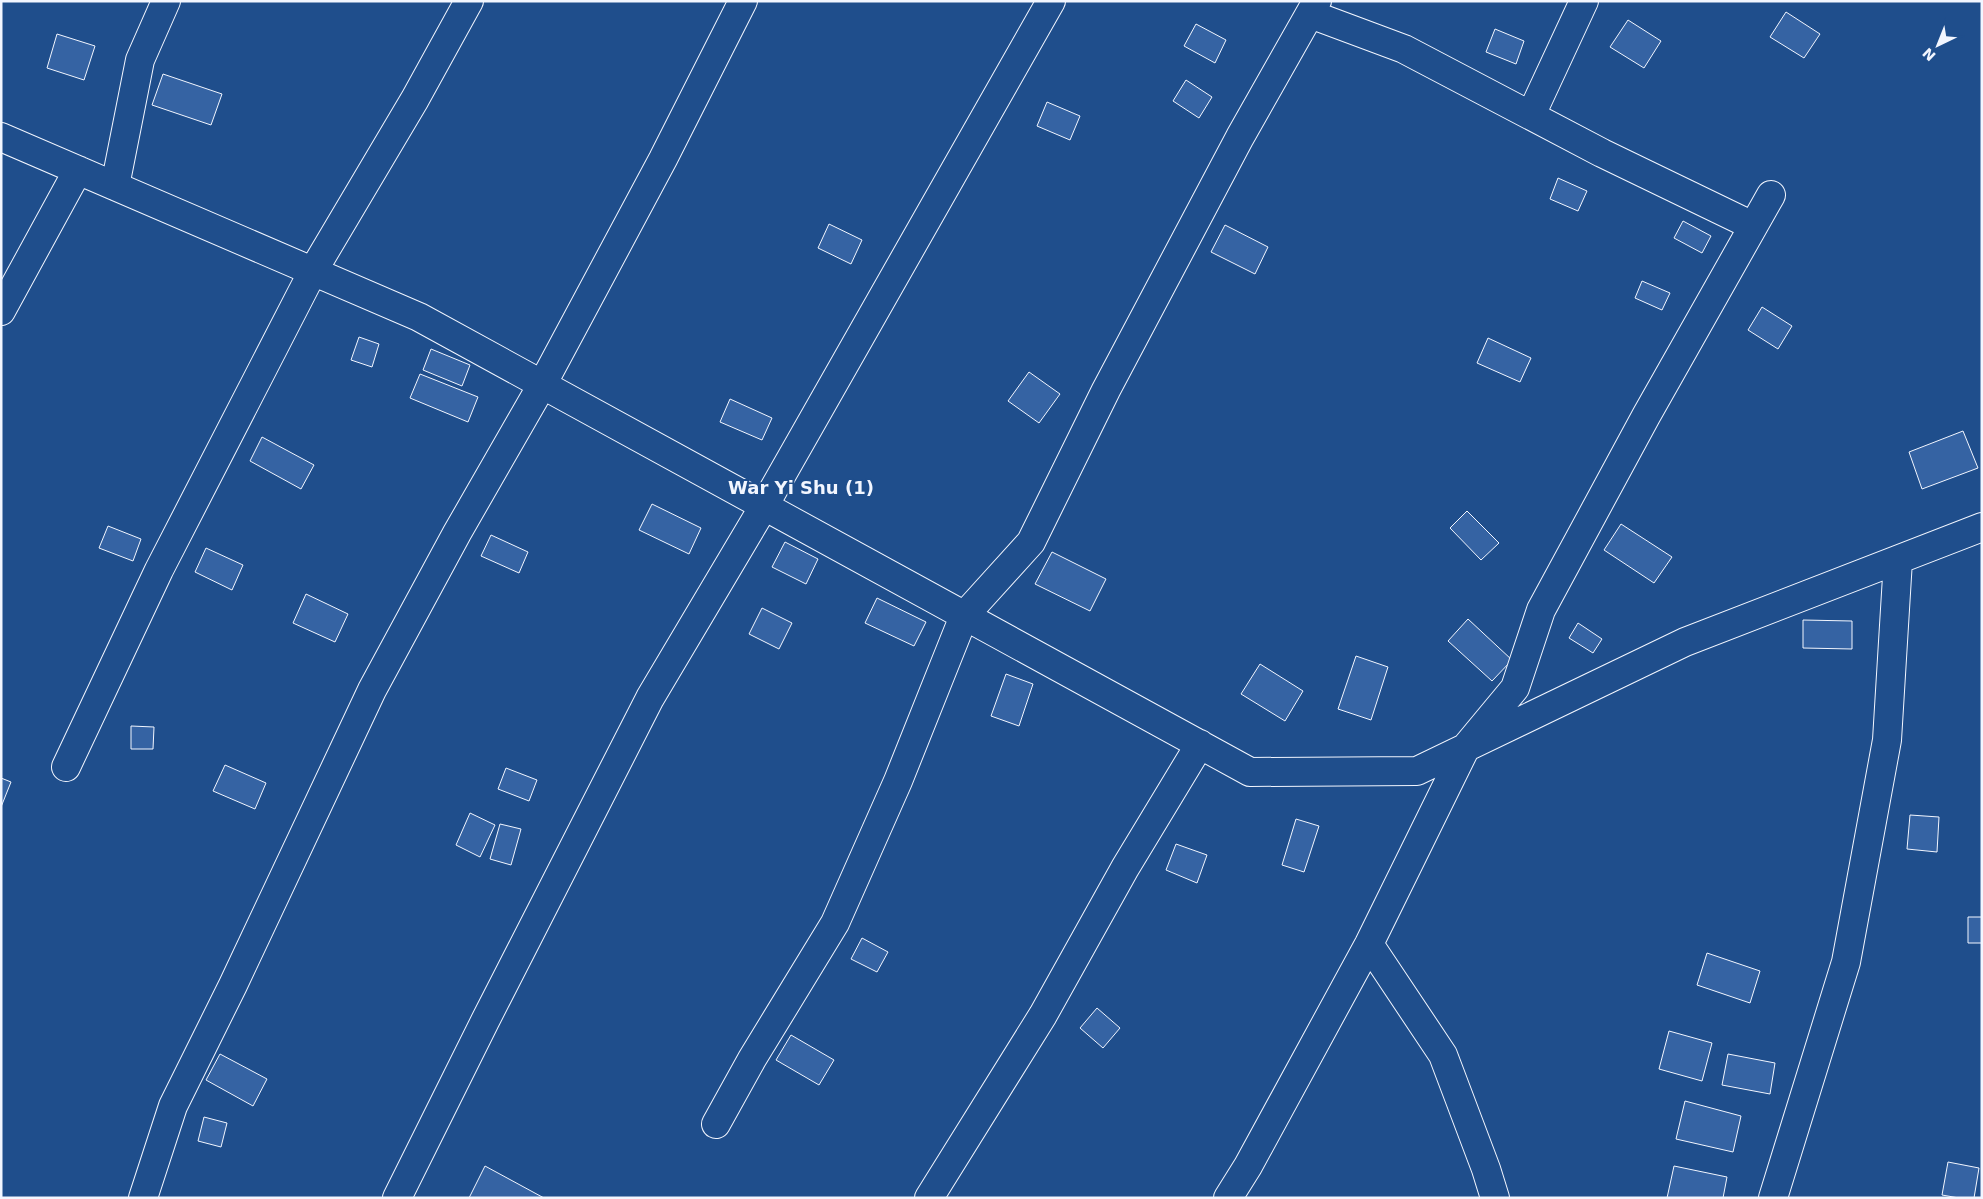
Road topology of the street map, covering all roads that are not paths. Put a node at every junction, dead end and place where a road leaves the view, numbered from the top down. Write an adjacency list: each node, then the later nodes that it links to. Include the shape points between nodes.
1 (166, 1): 10 (street, via 140,60)
2 (469, 1): 13 (street, via 416,99)
3 (743, 1): 15 (street)
4 (1052, 1): 16 (street)
5 (1584, 1): 7 (street)
6 (1313, 8): 7 (street, via 1404,49); 19 (street, via 1240,137 1106,390 1032,542)
7 (1531, 116): 12 (street)
8 (1, 137): 9 (street)
9 (78, 170): 10 (street); 14 (street)
10 (114, 186): 13 (street)
11 (1771, 195): 12 (street)
12 (1753, 226): 21 (street, via 1541,610 1514,688)
13 (313, 271): 15 (street, via 419,317); 22 (street, via 159,570)
14 (1, 311)
15 (542, 385): 16 (street); 25 (street, via 372,690 233,985 172,1106)
16 (764, 506): 19 (street); 26 (street, via 650,698)
17 (1982, 527): 18 (street)
18 (1898, 560): 21 (street, via 1685,642); 30 (street, via 1887,740 1846,962)
19 (964, 616): 20 (street); 24 (street, via 898,781 835,923)
20 (1200, 744): 21 (street, via 1250,772 1417,771); 27 (street, via 1125,868 1043,1015)
21 (1466, 747): 23 (street)
22 (66, 767)
23 (1368, 944): 28 (street); 29 (street, via 1443,1055)
24 (716, 1124)
25 (143, 1198)
26 (397, 1198)
27 (929, 1198)
28 (1228, 1198)
29 (1494, 1198)
30 (1773, 1198)

